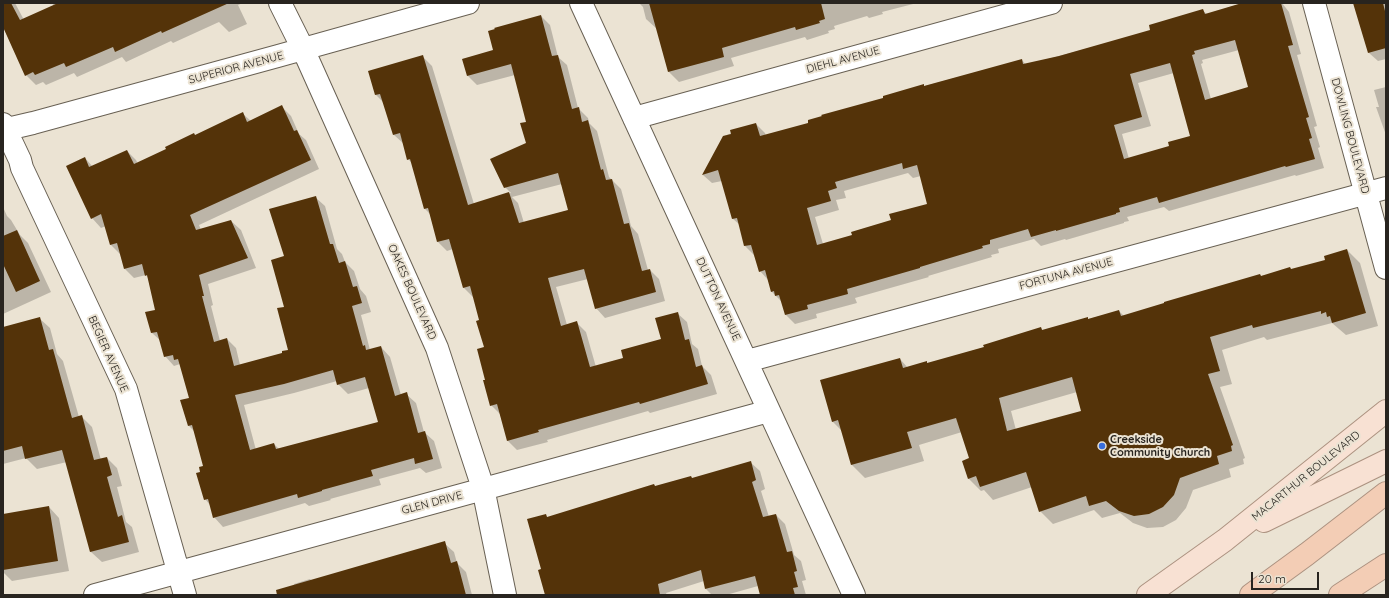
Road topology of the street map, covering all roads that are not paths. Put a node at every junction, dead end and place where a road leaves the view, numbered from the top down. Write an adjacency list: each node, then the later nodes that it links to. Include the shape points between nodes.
1 (280, 3): 6 (street, OAKES BOULEVARD)
2 (468, 3): 6 (street, SUPERIOR AVENUE)
3 (581, 3): 7 (street, DUTTON AVENUE)
4 (1051, 3): 7 (street, DIEHL AVENUE)
5 (1314, 3): 9 (street, DOWLING BOULEVARD)
6 (303, 49): 8 (street, SUPERIOR AVENUE); 15 (street, OAKES BOULEVARD, via 437,348)
7 (634, 118): 11 (street, DUTTON AVENUE)
8 (4, 128): 19 (street, BEGIER AVENUE, via 126,389)
9 (1376, 190): 10 (street, DOWLING BOULEVARD); 11 (street, FORTUNA AVENUE)
10 (1386, 268)
11 (747, 361): 12 (street, DUTTON AVENUE)
12 (769, 411): 15 (street, GLEN DRIVE); 23 (street, DUTTON AVENUE)
13 (1386, 411): 17 (main road, MACARTHUR BOULEVARD)
14 (1386, 461): 17 (main road, MACARTHUR BOULEVARD)
15 (483, 488): 19 (street, GLEN DRIVE); 22 (street, OAKES BOULEVARD)
16 (1386, 493): 25 (highway)
17 (1225, 540): 24 (main road, MACARTHUR BOULEVARD)
18 (1386, 565): 26 (highway)
19 (179, 573): 20 (street, GLEN DRIVE); 21 (street, BEGIER AVENUE)
20 (95, 595)
21 (185, 595)
22 (505, 595)
23 (854, 595)
24 (1148, 595)
25 (1251, 595)
26 (1340, 595)

